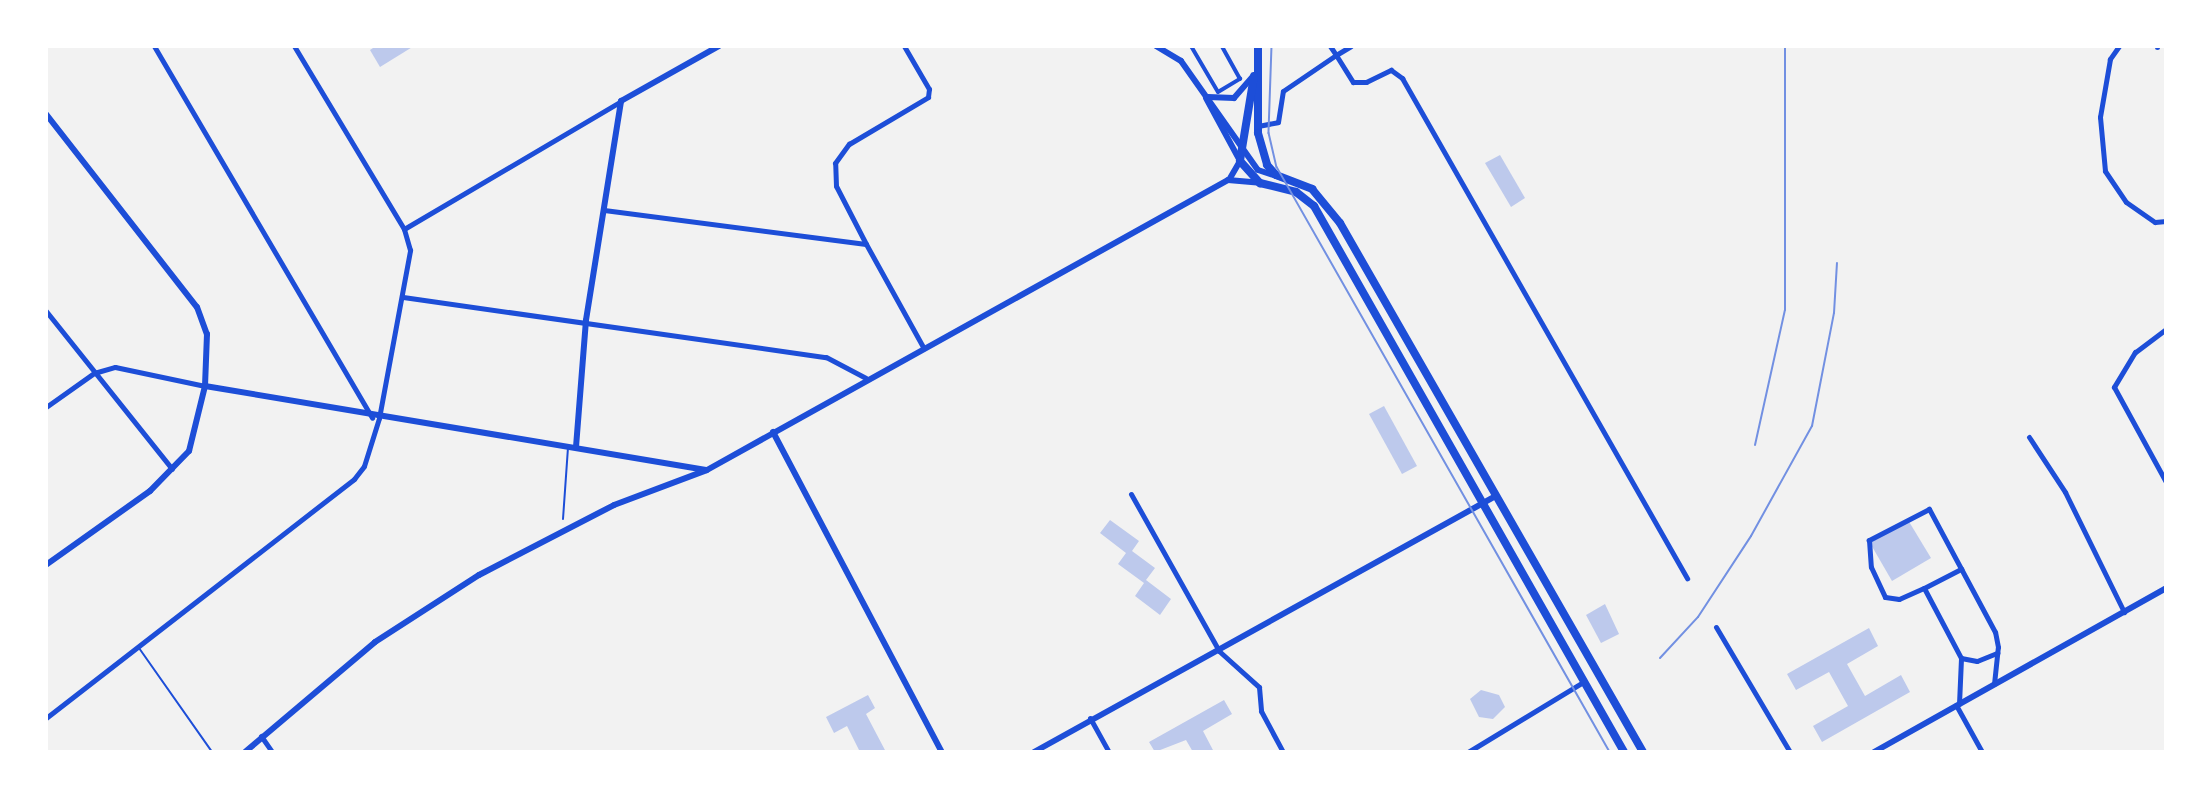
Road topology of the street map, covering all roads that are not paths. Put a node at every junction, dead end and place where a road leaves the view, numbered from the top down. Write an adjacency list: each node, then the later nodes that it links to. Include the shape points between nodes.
1 (154, 46): 36 (street)
2 (294, 46): 25 (street)
3 (719, 46): 15 (street)
4 (904, 46): 26 (street, via 928,97 849,144 835,163 836,186)
5 (1156, 46): 14 (street, via 1181,61)
6 (1191, 46): 7 (street, via 1218,92 1240,79)
7 (1221, 46)
8 (1258, 46): 13 (main road)
9 (1330, 46): 12 (street)
10 (1351, 46): 12 (street)
11 (2119, 46): 24 (street, via 2110,58 2100,117 2105,171 2126,202 2156,222)
12 (1336, 55): 17 (street, via 1283,91 1282,118 1274,125); 49 (street, via 1353,82 1366,82 1391,70 1402,78)
13 (1256, 68): 14 (street, via 1234,98 1216,101); 17 (main road); 18 (main road)
14 (1205, 95): 18 (street); 19 (street)
15 (621, 101): 23 (street); 25 (street)
16 (46, 114): 34 (street, via 197,307 207,334)
17 (1258, 126): 20 (main road, via 1267,165)
18 (1242, 146): 19 (main road); 20 (street, via 1258,170)
19 (1240, 161): 21 (street); 22 (main road)
20 (1283, 178): 44 (main road, via 1306,185 1326,202)
21 (1228, 180): 22 (street); 31 (street)
22 (1260, 183): 45 (main road, via 1296,192 1314,206)
23 (604, 210): 26 (street); 29 (street)
24 (2166, 221)
25 (404, 229): 27 (street, via 410,250)
26 (866, 244): 31 (street)
27 (403, 297): 29 (street); 36 (street)
28 (46, 311): 32 (street)
29 (586, 320): 33 (street, via 826,357); 39 (street)
30 (2166, 330): 42 (street, via 2135,352 2114,387)
31 (923, 347): 33 (street)
32 (94, 373): 34 (street, via 115,367); 35 (street); 40 (street)
33 (866, 378): 37 (street)
34 (205, 386): 36 (street); 40 (street, via 189,451)
35 (46, 407)
36 (375, 418): 39 (street); 54 (street, via 364,466 354,479)
37 (772, 432): 41 (street); 67 (street)
38 (2029, 437): 52 (street, via 2065,492)
39 (572, 447): 41 (street); 46 (lane)
40 (172, 469): 47 (street)
41 (707, 470): 63 (street, via 614,505 479,575 375,642)
42 (2166, 482)
43 (1131, 494): 55 (street)
44 (1494, 497): 45 (street); 73 (main road)
45 (1481, 505): 55 (street); 58 (main road)
46 (563, 519)
47 (46, 565)
48 (1961, 569): 50 (street); 50 (street, via 1927,507 1869,540 1871,567 1885,597 1899,598); 56 (street, via 1995,632)
49 (1687, 578)
50 (1924, 588): 57 (street)
51 (2166, 588): 52 (street)
52 (2124, 612): 59 (street)
53 (1716, 627): 74 (street)
54 (138, 646): 61 (street); 64 (lane)
55 (1219, 651): 62 (street); 70 (street, via 1259,687 1262,711)
56 (1997, 653): 57 (street, via 1977,662); 59 (street)
57 (1961, 658): 60 (street)
58 (1583, 682): 71 (street); 72 (main road)
59 (1994, 684): 60 (street)
60 (1958, 704): 75 (street); 76 (street)
61 (46, 718)
62 (1090, 718): 68 (street); 69 (street)
63 (261, 736): 65 (street); 66 (street)
64 (212, 752)
65 (245, 752)
66 (272, 752)
67 (942, 752)
68 (1034, 752)
69 (1109, 752)
70 (1284, 752)
71 (1468, 752)
72 (1624, 752)
73 (1643, 752)
74 (1790, 752)
75 (1874, 752)
76 (1982, 752)

